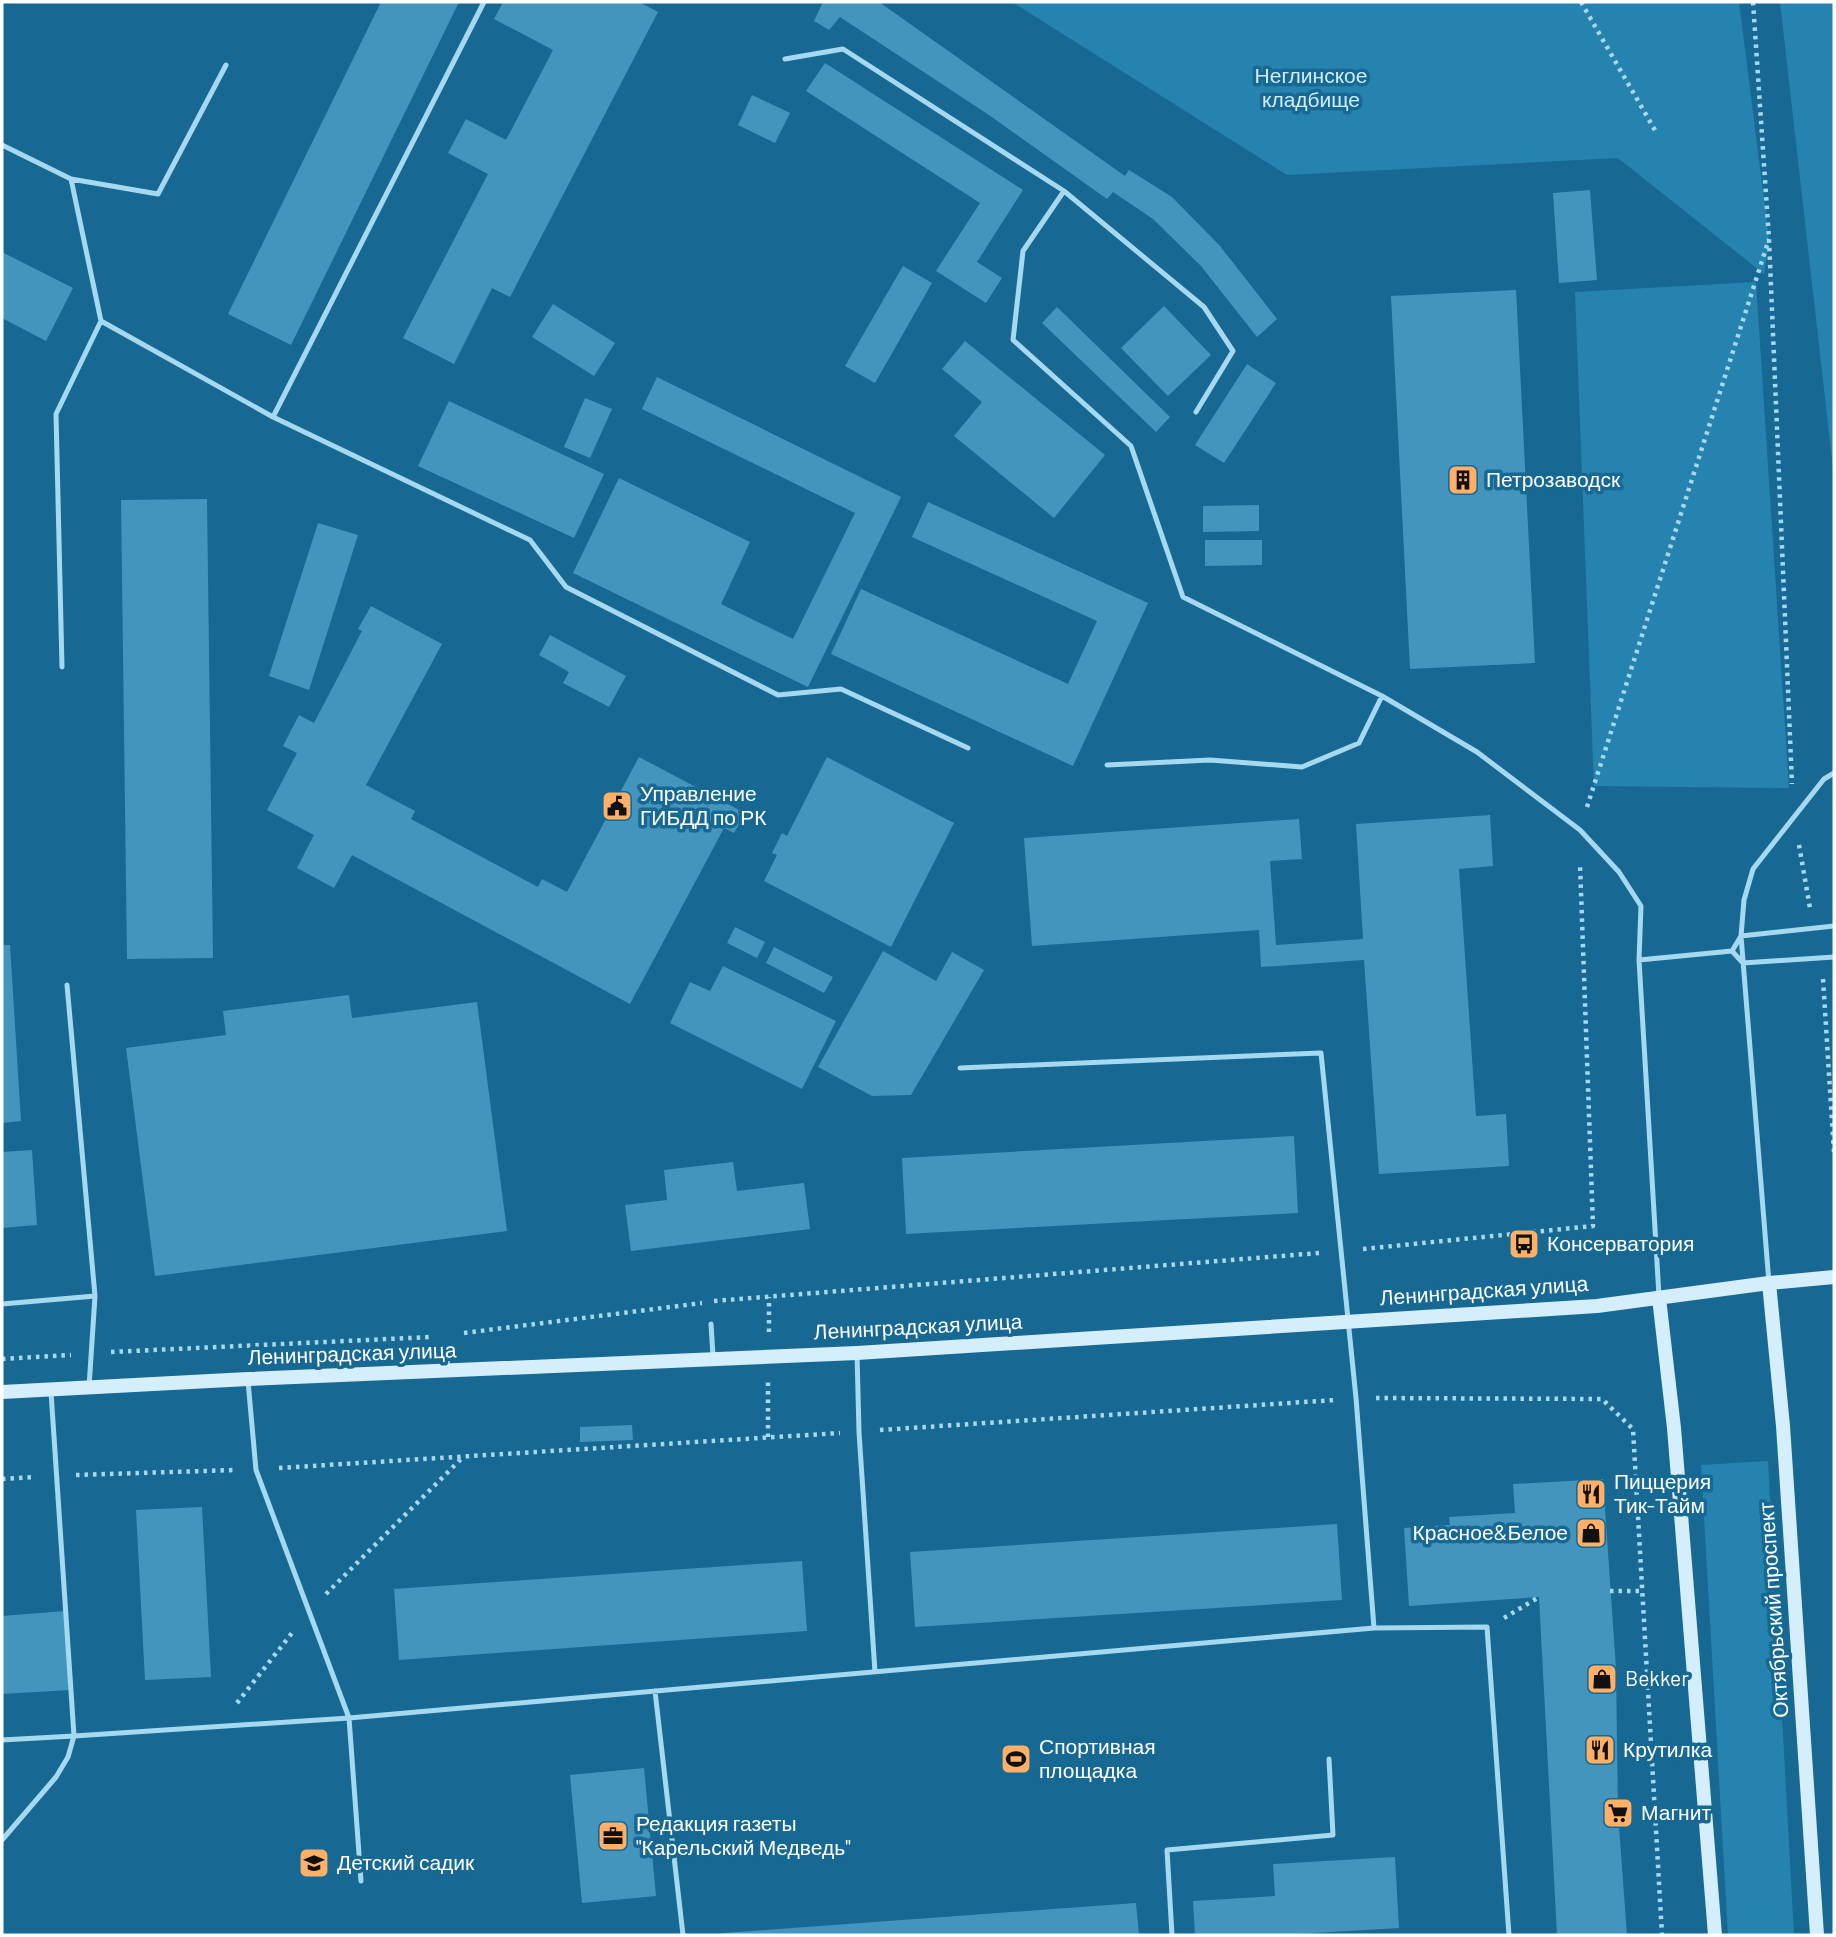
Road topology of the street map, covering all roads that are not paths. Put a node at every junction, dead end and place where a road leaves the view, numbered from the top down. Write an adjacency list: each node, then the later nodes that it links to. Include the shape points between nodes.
1 (484, 2): 9 (lane)
2 (785, 60): 6 (lane, via 843,48)
3 (226, 65): 5 (lane, via 158,194)
4 (2, 145): 5 (lane)
5 (71, 179): 7 (lane)
6 (1064, 191): 8 (lane, via 1204,307 1233,351); 11 (lane, via 1023,251 1013,340 1131,446 1183,597)
7 (101, 321): 9 (lane); 10 (lane, via 56,414)
8 (1196, 412)
9 (273, 417): 12 (lane, via 530,540 566,587 778,695 841,689)
10 (62, 667)
11 (1382, 696): 13 (lane, via 1359,743 1302,767 1210,760); 19 (lane, via 1476,752 1580,830 1619,872 1641,906)
12 (968, 748)
13 (1107, 765)
14 (1834, 773): 16 (lane, via 1824,779 1753,869)
15 (1834, 926): 16 (lane)
16 (1741, 936): 17 (lane); 20 (lane)
17 (1732, 951): 19 (lane); 20 (lane)
18 (1834, 957): 20 (lane)
19 (1639, 960): 26 (lane)
20 (1743, 963): 24 (lane)
21 (67, 985): 25 (lane)
22 (960, 1068): 28 (lane, via 1321,1053)
23 (1834, 1277): 24 (main road, Ленинградская улица)
24 (1769, 1283): 26 (main road, Ленинградская улица); 51 (main road, Октябрьский проспект, via 1784,1439)
25 (95, 1296): 27 (lane); 35 (lane)
26 (1659, 1298): 28 (main road, Ленинградская улица); 50 (main road, via 1674,1428)
27 (2, 1304)
28 (1347, 1321): 31 (main road, Ленинградская улица); 38 (lane)
29 (710, 1324): 32 (lane)
30 (450, 1348): 33 (lane)
31 (857, 1353): 32 (main road, Ленинградская улица); 39 (lane)
32 (714, 1359): 33 (main road, Ленинградская улица)
33 (445, 1371): 34 (main road, Ленинградская улица)
34 (248, 1378): 35 (main road, Ленинградская улица); 41 (lane, via 256,1469)
35 (89, 1387): 36 (main road, Ленинградская улица)
36 (50, 1389): 37 (main road, Ленинградская улица); 42 (lane)
37 (2, 1392)
38 (1374, 1629): 39 (lane); 49 (lane, via 1487,1628)
39 (875, 1672): 40 (lane)
40 (655, 1691): 41 (lane); 47 (lane)
41 (349, 1718): 42 (lane); 46 (lane)
42 (74, 1737): 43 (lane); 45 (lane, via 56,1777)
43 (2, 1740)
44 (1329, 1759): 48 (lane, via 1333,1835 1167,1850)
45 (2, 1840)
46 (361, 1881)
47 (683, 1935)
48 (1172, 1935)
49 (1509, 1935)
50 (1715, 1935)
51 (1817, 1935)

